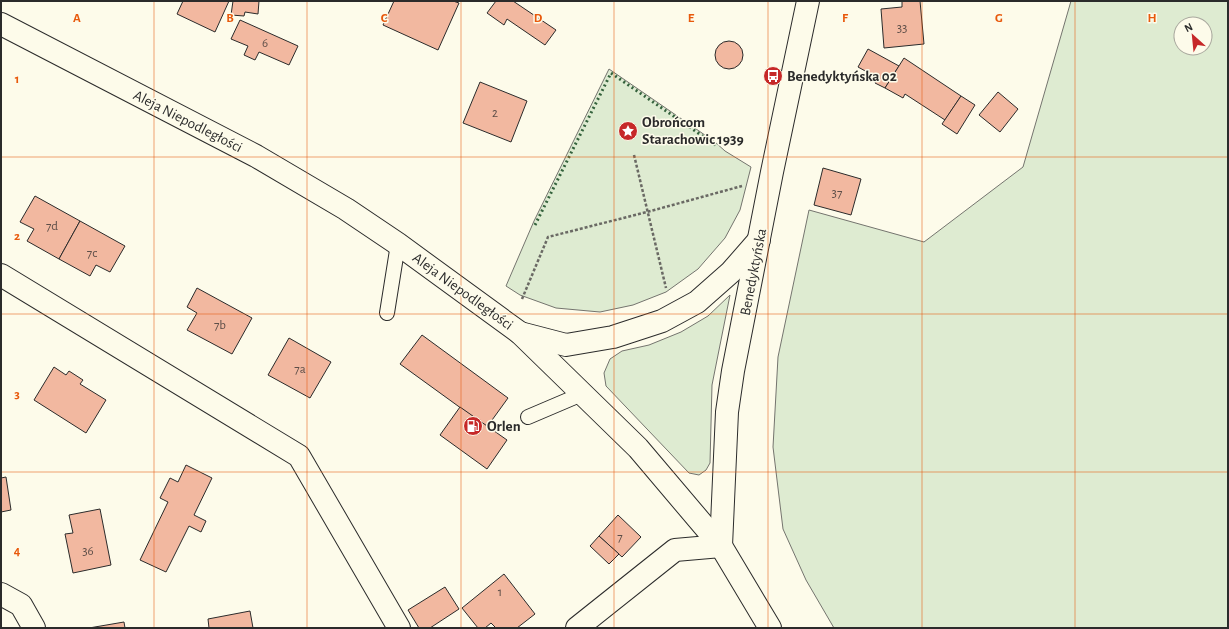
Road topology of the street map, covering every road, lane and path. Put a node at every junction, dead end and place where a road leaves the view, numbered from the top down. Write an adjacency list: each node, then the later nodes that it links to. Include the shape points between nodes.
1 (808, 1): 6 (street, Benedyktyńska)
2 (1, 24): 7 (street, Aleja Niepodległości, via 256,156 346,209)
3 (634, 155): 5 (path)
4 (729, 190): 5 (path)
5 (647, 212): 9 (path); 10 (path, via 548,237)
6 (760, 239): 12 (street, via 731,272 697,302 662,321 613,337 566,345); 15 (street, Benedyktyńska, via 727,412)
7 (398, 244): 11 (lane); 12 (street, Aleja Niepodległości)
8 (1, 274): 18 (street, via 299,456)
9 (663, 276)
10 (522, 299)
11 (387, 313)
12 (520, 334): 13 (street, Aleja Niepodległości)
13 (582, 394): 14 (lane); 15 (street, Aleja Niepodległości, via 638,448)
14 (528, 417)
15 (721, 546): 19 (street, via 675,550); 20 (street, Aleja Niepodległości)
16 (1, 594): 17 (street, via 21,605)
17 (34, 628)
18 (399, 628)
19 (577, 628)
20 (770, 628)

